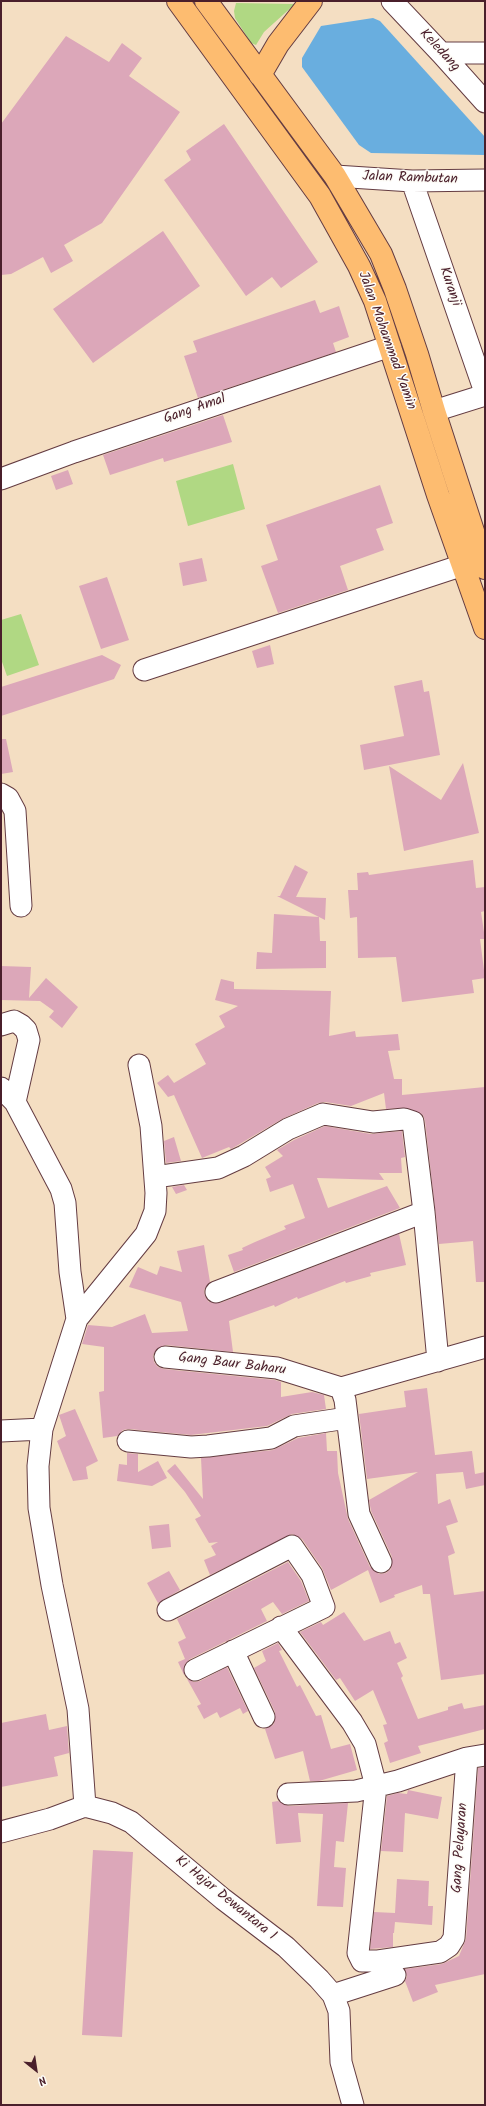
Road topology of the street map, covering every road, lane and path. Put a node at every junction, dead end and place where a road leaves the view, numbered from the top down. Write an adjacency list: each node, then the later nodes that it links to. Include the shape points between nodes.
1 (178, 1): 12 (main road, Jalan Mohammad Yamin, via 320,196 359,266 375,301)
2 (206, 1): 7 (main road, Jalan Mohammad Yamin)
3 (311, 1): 7 (main road, via 278,44)
4 (392, 1): 5 (street, Keledang)
5 (441, 53): 6 (street); 8 (street, Keledang)
6 (485, 53)
7 (260, 75): 9 (main road, Jalan Mohammad Yamin)
8 (485, 102)
9 (335, 176): 11 (street, Jalan Rambutan); 14 (main road, Jalan Mohammad Yamin, via 381,254 393,282 418,354)
10 (485, 180): 11 (street, Jalan Rambutan)
11 (412, 181): 13 (street, Kuranji)
12 (390, 346): 15 (street, Gang Amal, via 88,447); 16 (main road, Jalan Mohammad Yamin)
13 (485, 394): 14 (street)
14 (434, 411): 17 (main road, Jalan Mohammad Yamin)
15 (1, 479)
16 (463, 565): 18 (main road, Jalan Mohammad Yamin); 19 (street)
17 (485, 568)
18 (485, 628)
19 (144, 670)
20 (1, 794): 21 (street, via 8,798 15,810)
21 (21, 906)
22 (1, 1025): 24 (street, via 14,1022 21,1025 26,1030 29,1040)
23 (138, 1065): 25 (street, via 151,1126)
24 (8, 1095): 28 (street, via 61,1189 65,1203 70,1272)
25 (155, 1177): 26 (street, via 218,1168 244,1156 288,1129 323,1114 373,1122 404,1119 413,1122); 28 (street, via 155,1211 146,1234)
26 (424, 1212): 27 (street); 31 (street)
27 (216, 1292)
28 (77, 1319): 34 (street)
29 (485, 1347): 31 (street)
30 (165, 1357): 32 (street, Gang Baur Baharu, via 277,1368)
31 (438, 1361): 32 (street)
32 (341, 1388): 33 (street)
33 (347, 1418): 36 (street, via 294,1426 271,1438 208,1446 190,1447); 37 (street, via 359,1514)
34 (42, 1429): 35 (street); 46 (street, via 38,1466 39,1508 78,1709)
35 (1, 1431)
36 (128, 1441)
37 (381, 1562)
38 (168, 1610): 39 (street, via 292,1546 312,1575 324,1607)
39 (281, 1628): 40 (street); 44 (street, via 352,1722 365,1744)
40 (233, 1652): 41 (street); 42 (street)
41 (195, 1670)
42 (264, 1717)
43 (476, 1756): 44 (street); 44 (street, Gang Pelayaran, via 454,1938 449,1946 440,1952 367,1962 362,1961 358,1953)
44 (376, 1786): 45 (street, via 356,1791)
45 (288, 1794)
46 (85, 1806): 47 (street, via 50,1819); 49 (street, Ki Hajar Dewantara 1, via 112,1813 131,1822 223,1899 286,1947)
47 (1, 1832)
48 (395, 1975): 49 (street)
49 (333, 1995): 50 (street, Ki Hajar Dewantara 1, via 339,2011)
50 (341, 2062): 51 (street); 52 (street, Ki Hajar Dewantara 1)
51 (338, 2105)
52 (353, 2105)

